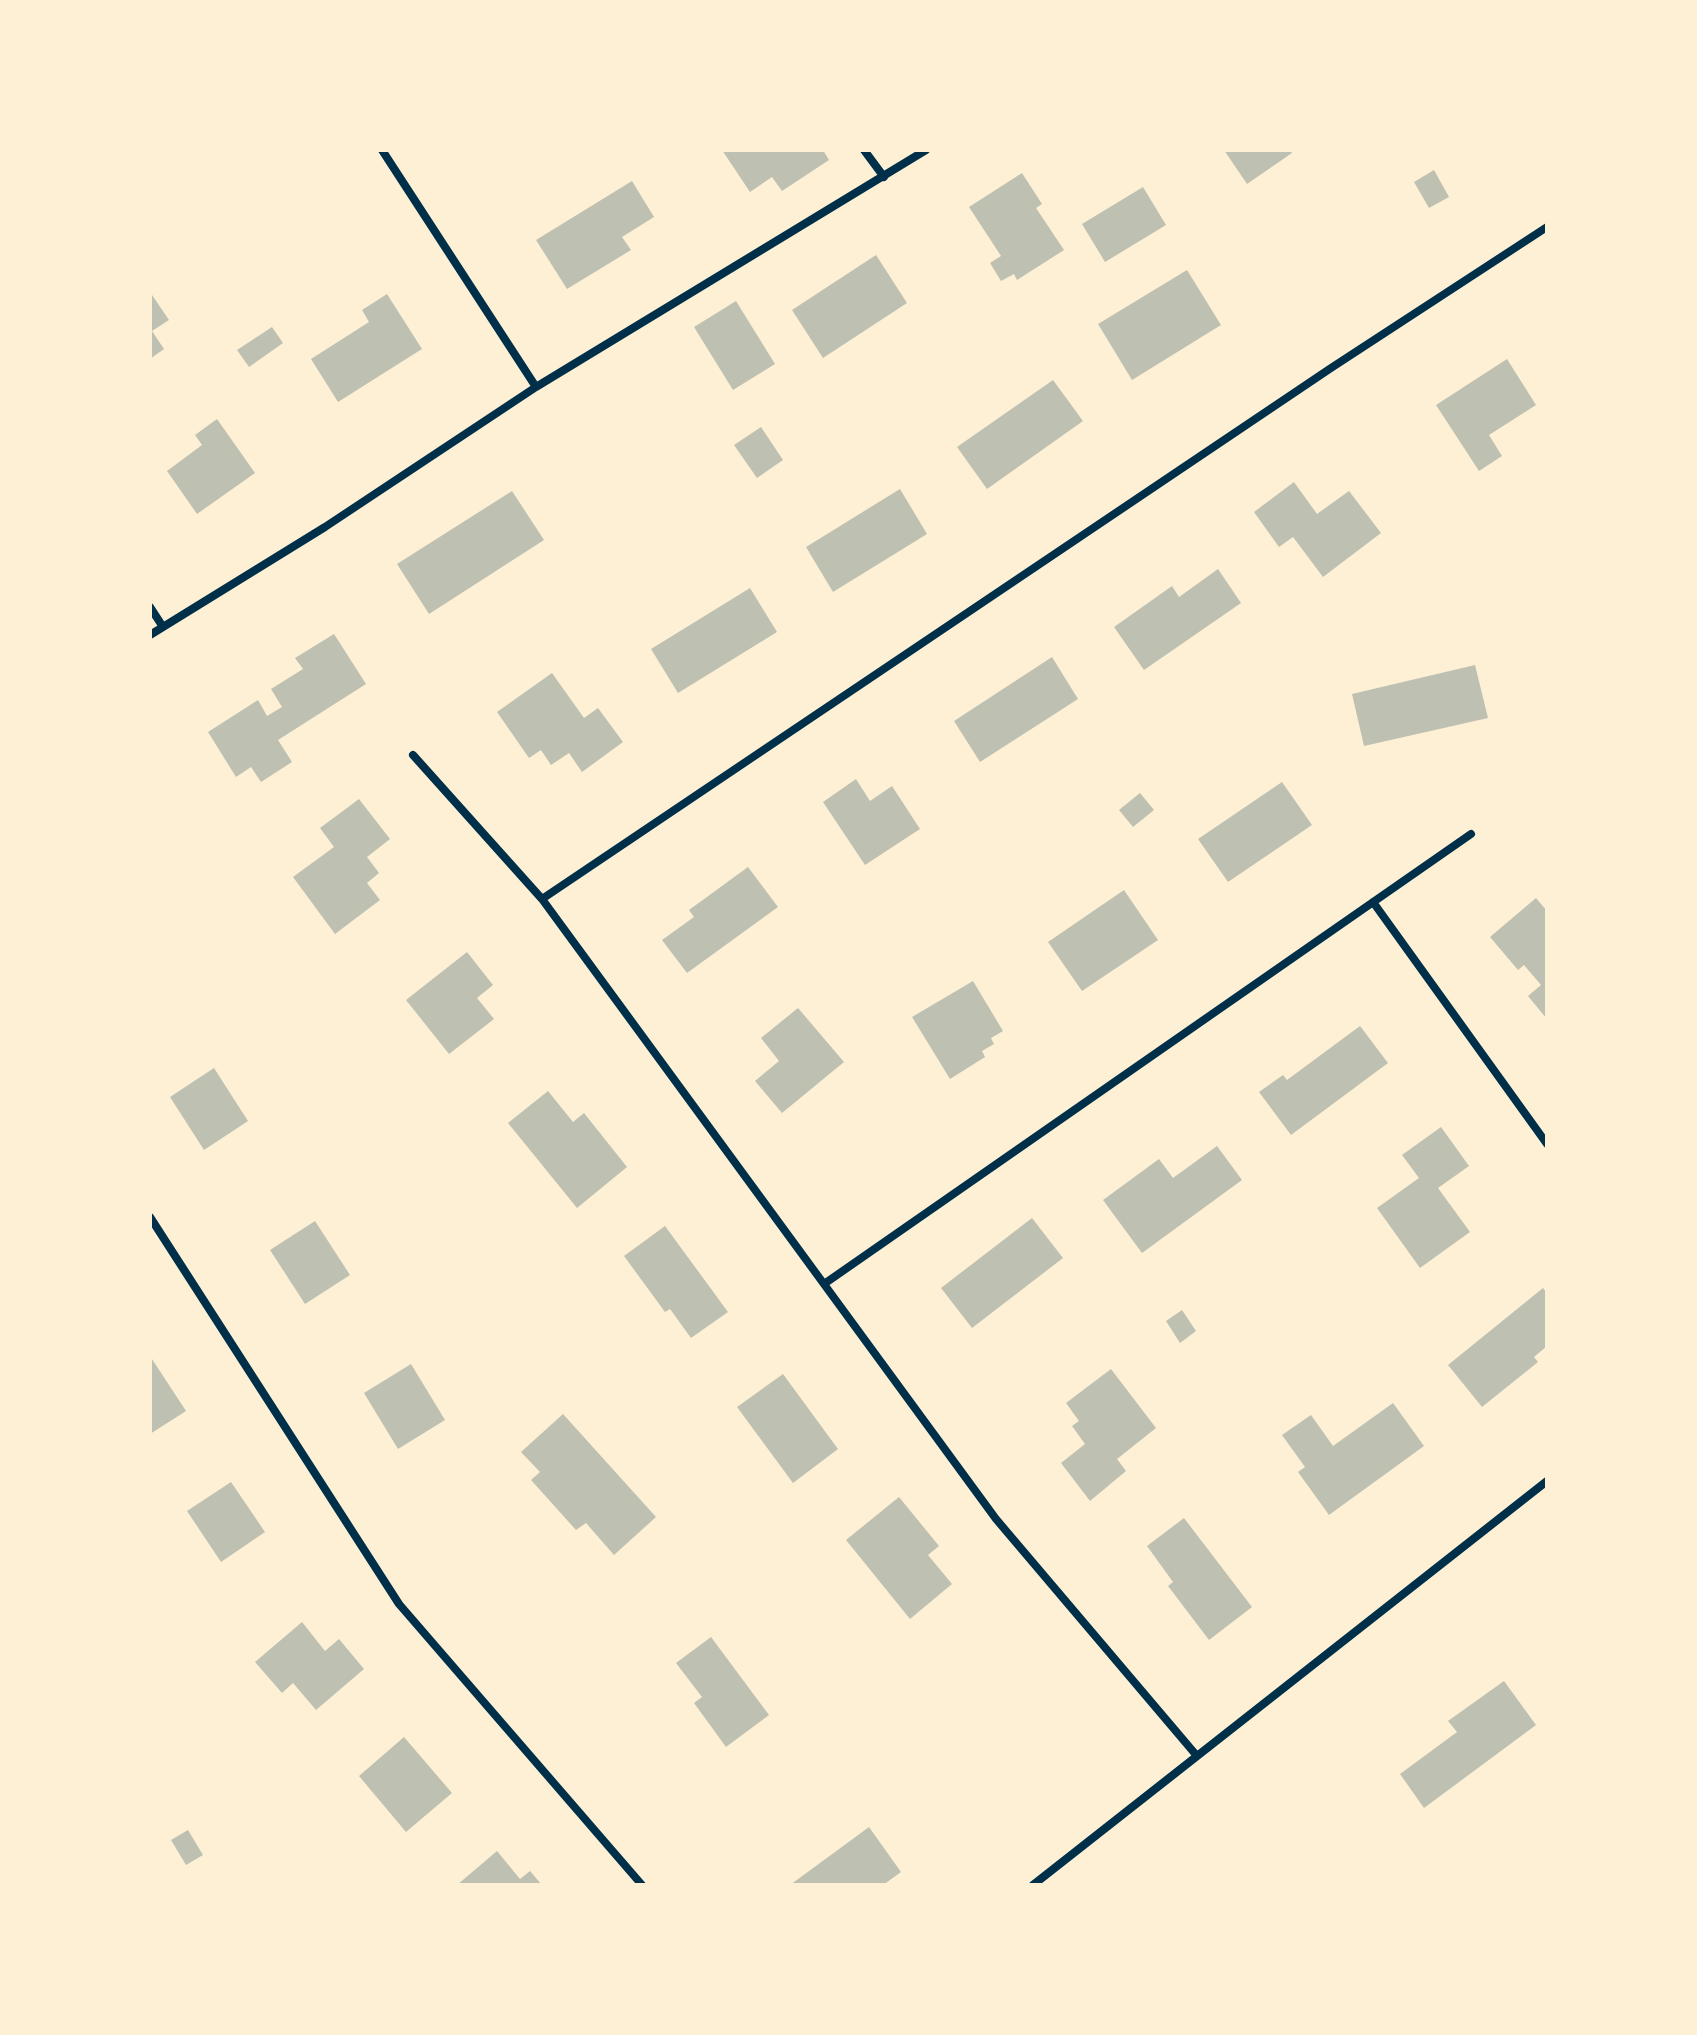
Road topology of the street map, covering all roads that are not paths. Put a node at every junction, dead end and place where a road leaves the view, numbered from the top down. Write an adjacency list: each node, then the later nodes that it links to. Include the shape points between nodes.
1 (382, 150): 6 (street)
2 (864, 150): 4 (street)
3 (926, 150): 4 (street)
4 (884, 177): 6 (street)
5 (1547, 227): 12 (street)
6 (536, 387): 8 (street)
7 (150, 607): 8 (street)
8 (163, 627): 9 (street)
9 (150, 635)
10 (413, 755): 12 (street)
11 (1471, 834): 13 (street)
12 (542, 899): 16 (street)
13 (1373, 902): 14 (street); 16 (street)
14 (1547, 1144)
15 (150, 1217): 19 (street, via 399,1604)
16 (824, 1284): 18 (street, via 996,1519)
17 (1547, 1481): 18 (street)
18 (1197, 1756): 20 (street)
19 (642, 1885)
20 (1033, 1885)

